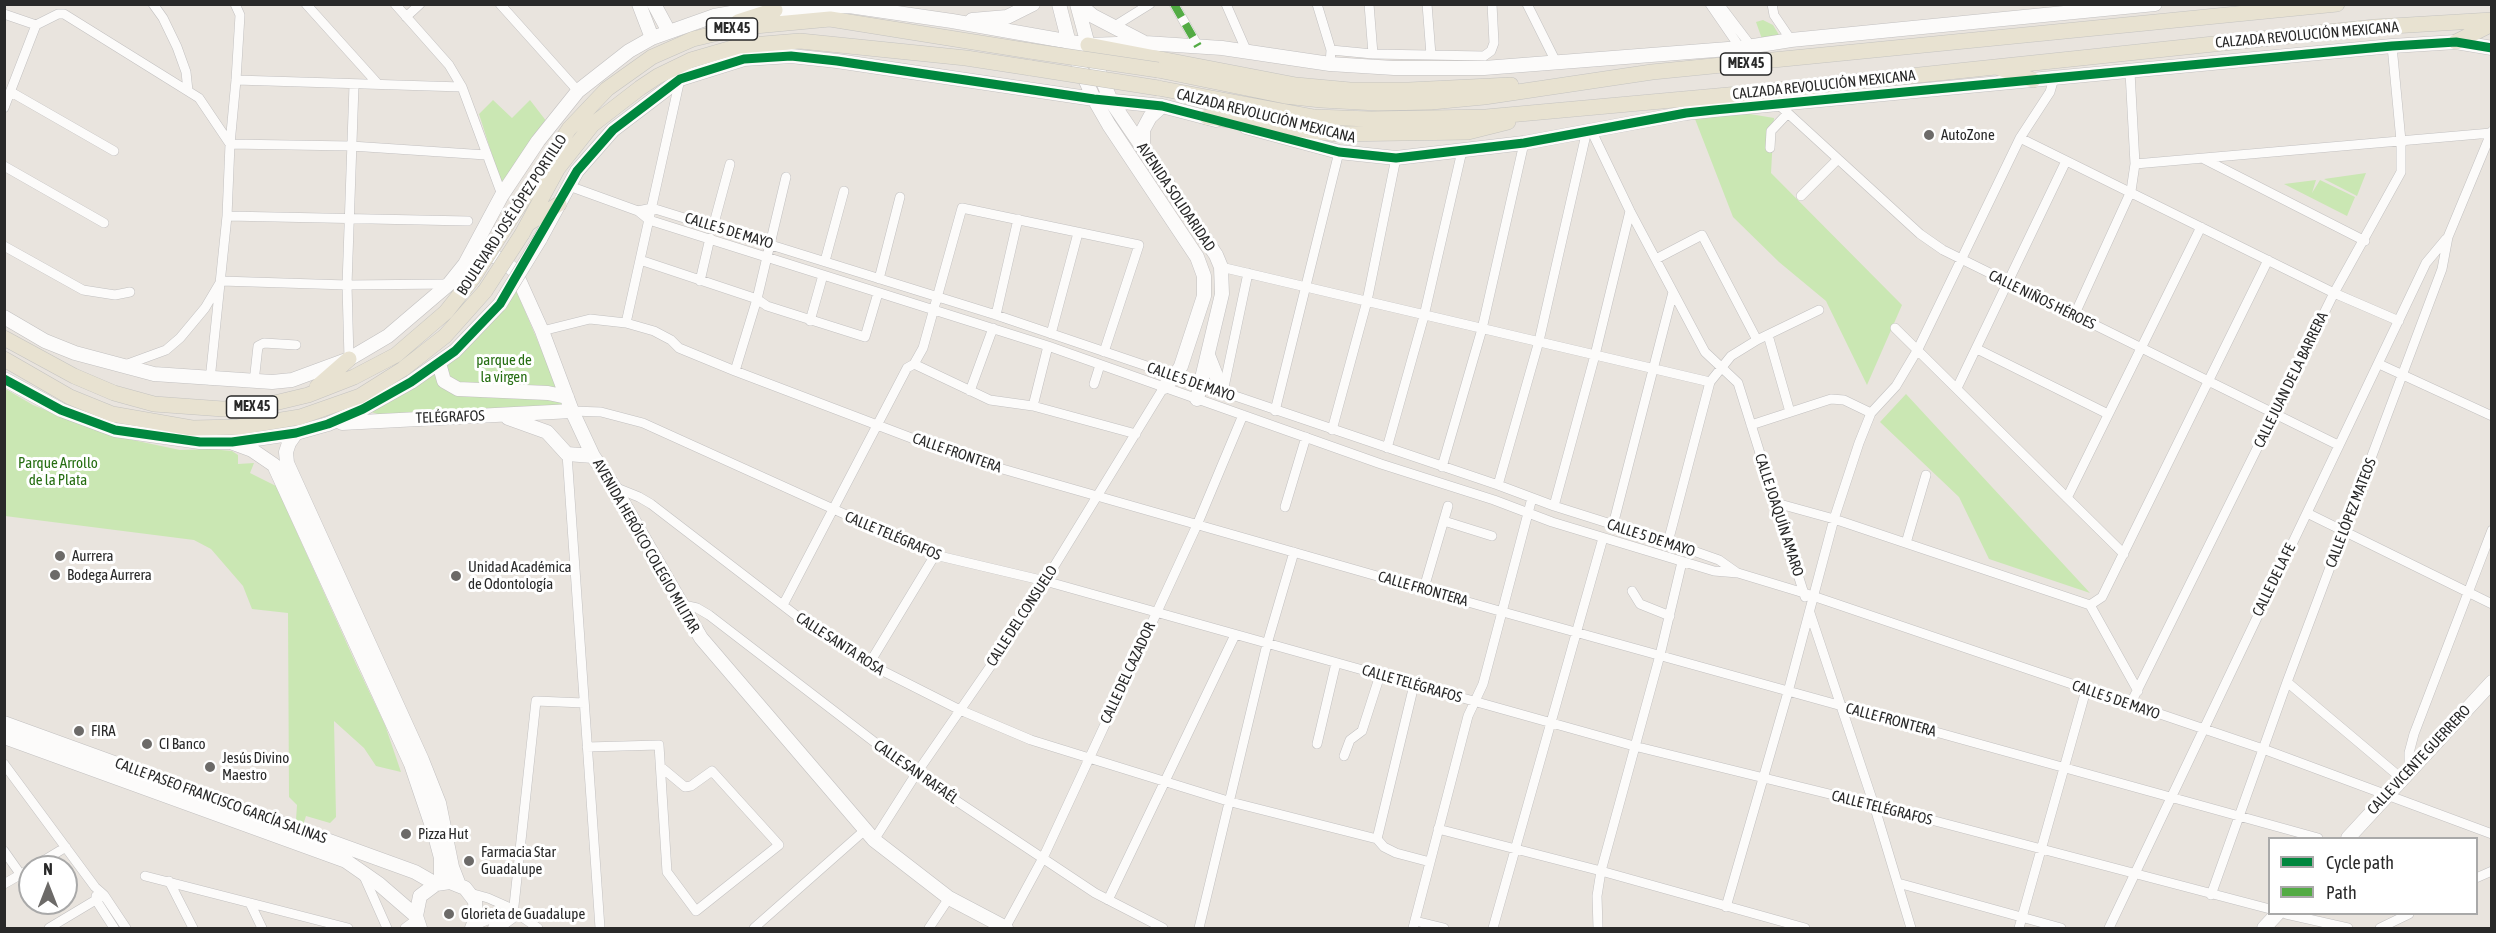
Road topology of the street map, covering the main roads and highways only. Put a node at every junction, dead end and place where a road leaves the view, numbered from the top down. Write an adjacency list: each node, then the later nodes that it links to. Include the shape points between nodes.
1 (2337, 4): 10 (main road, CALZADA REVOLUCIÓN MEXICANA / MEX 45, via 1652,72)
2 (775, 10): 4 (main road)
3 (2492, 22): 5 (main road); 7 (main road, CALZADA REVOLUCIÓN MEXICANA / MEX 45, via 2375,27)
4 (709, 34): 8 (main road, BOULEVARD JOSÉ LÓPEZ PORTILLO / MEX 45, bridge, via 830,19); 19 (main road, BOULEVARD JOSÉ LÓPEZ PORTILLO / MEX 45, bridge, via 652,57 607,89 568,129 473,278 446,312 396,355)
5 (2456, 42)
6 (1088, 45): 10 (main road, via 1296,85 1350,90)
7 (1996, 66): 9 (main road); 12 (main road, CALZADA REVOLUCIÓN MEXICANA / MEX 45, via 1686,106)
8 (1158, 70): 10 (main road, CALZADA REVOLUCIÓN MEXICANA / MEX 45, via 1285,96 1378,103 1484,98)
9 (2033, 80)
10 (1571, 84)
11 (1158, 88): 12 (main road, CALZADA REVOLUCIÓN MEXICANA / MEX 45, via 1314,117 1486,117); 15 (main road, BOULEVARD JOSÉ LÓPEZ PORTILLO / MEX 45, bridge, via 966,58 800,41 760,43 708,54 658,76 592,125 558,168)
12 (1542, 112): 13 (main road, via 1468,132 1404,134 1336,135)
13 (1207, 117)
14 (559, 204): 15 (main road)
15 (524, 230): 18 (main road, BOULEVARD JOSÉ LÓPEZ PORTILLO / MEX 45, bridge, via 485,291 445,336 360,396 300,417 238,427 192,428 112,414 70,397)
16 (4, 338): 19 (main road, BOULEVARD JOSÉ LÓPEZ PORTILLO / MEX 45, via 74,376 154,404 224,409 258,407)
17 (349, 358): 19 (main road)
18 (4, 359)
19 (308, 395)

